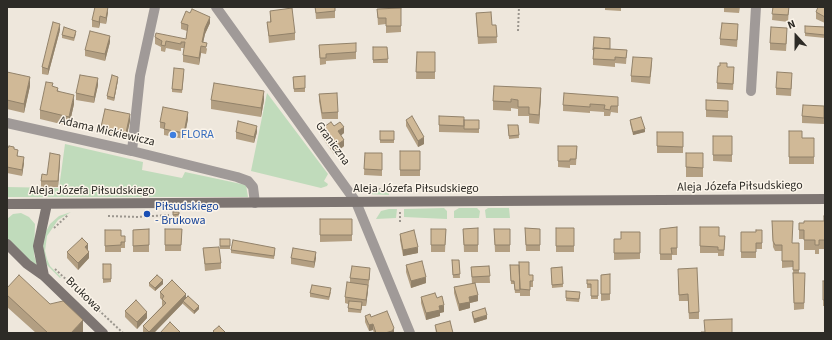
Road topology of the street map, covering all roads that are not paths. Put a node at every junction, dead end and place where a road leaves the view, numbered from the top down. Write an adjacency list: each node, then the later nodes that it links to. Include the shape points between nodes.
1 (155, 7): 6 (street, via 140,76)
2 (216, 7): 8 (street, Graniczna)
3 (756, 7): 4 (street)
4 (751, 91)
5 (7, 123): 6 (street, Adama Mickiewicza)
6 (132, 151): 9 (street, Adama Mickiewicza, via 248,181 253,187)
7 (825, 198): 8 (main road, Aleja Józefa Piłsudskiego)
8 (356, 202): 9 (main road, Aleja Józefa Piłsudskiego); 15 (street, Graniczna)
9 (255, 203): 11 (main road, Aleja Józefa Piłsudskiego)
10 (7, 204): 11 (main road, Aleja Józefa Piłsudskiego)
11 (47, 204): 13 (main road, via 38,246)
12 (7, 244): 13 (main road, Brukowa, via 27,264)
13 (44, 276): 14 (main road, Brukowa)
14 (103, 333)
15 (410, 333)

